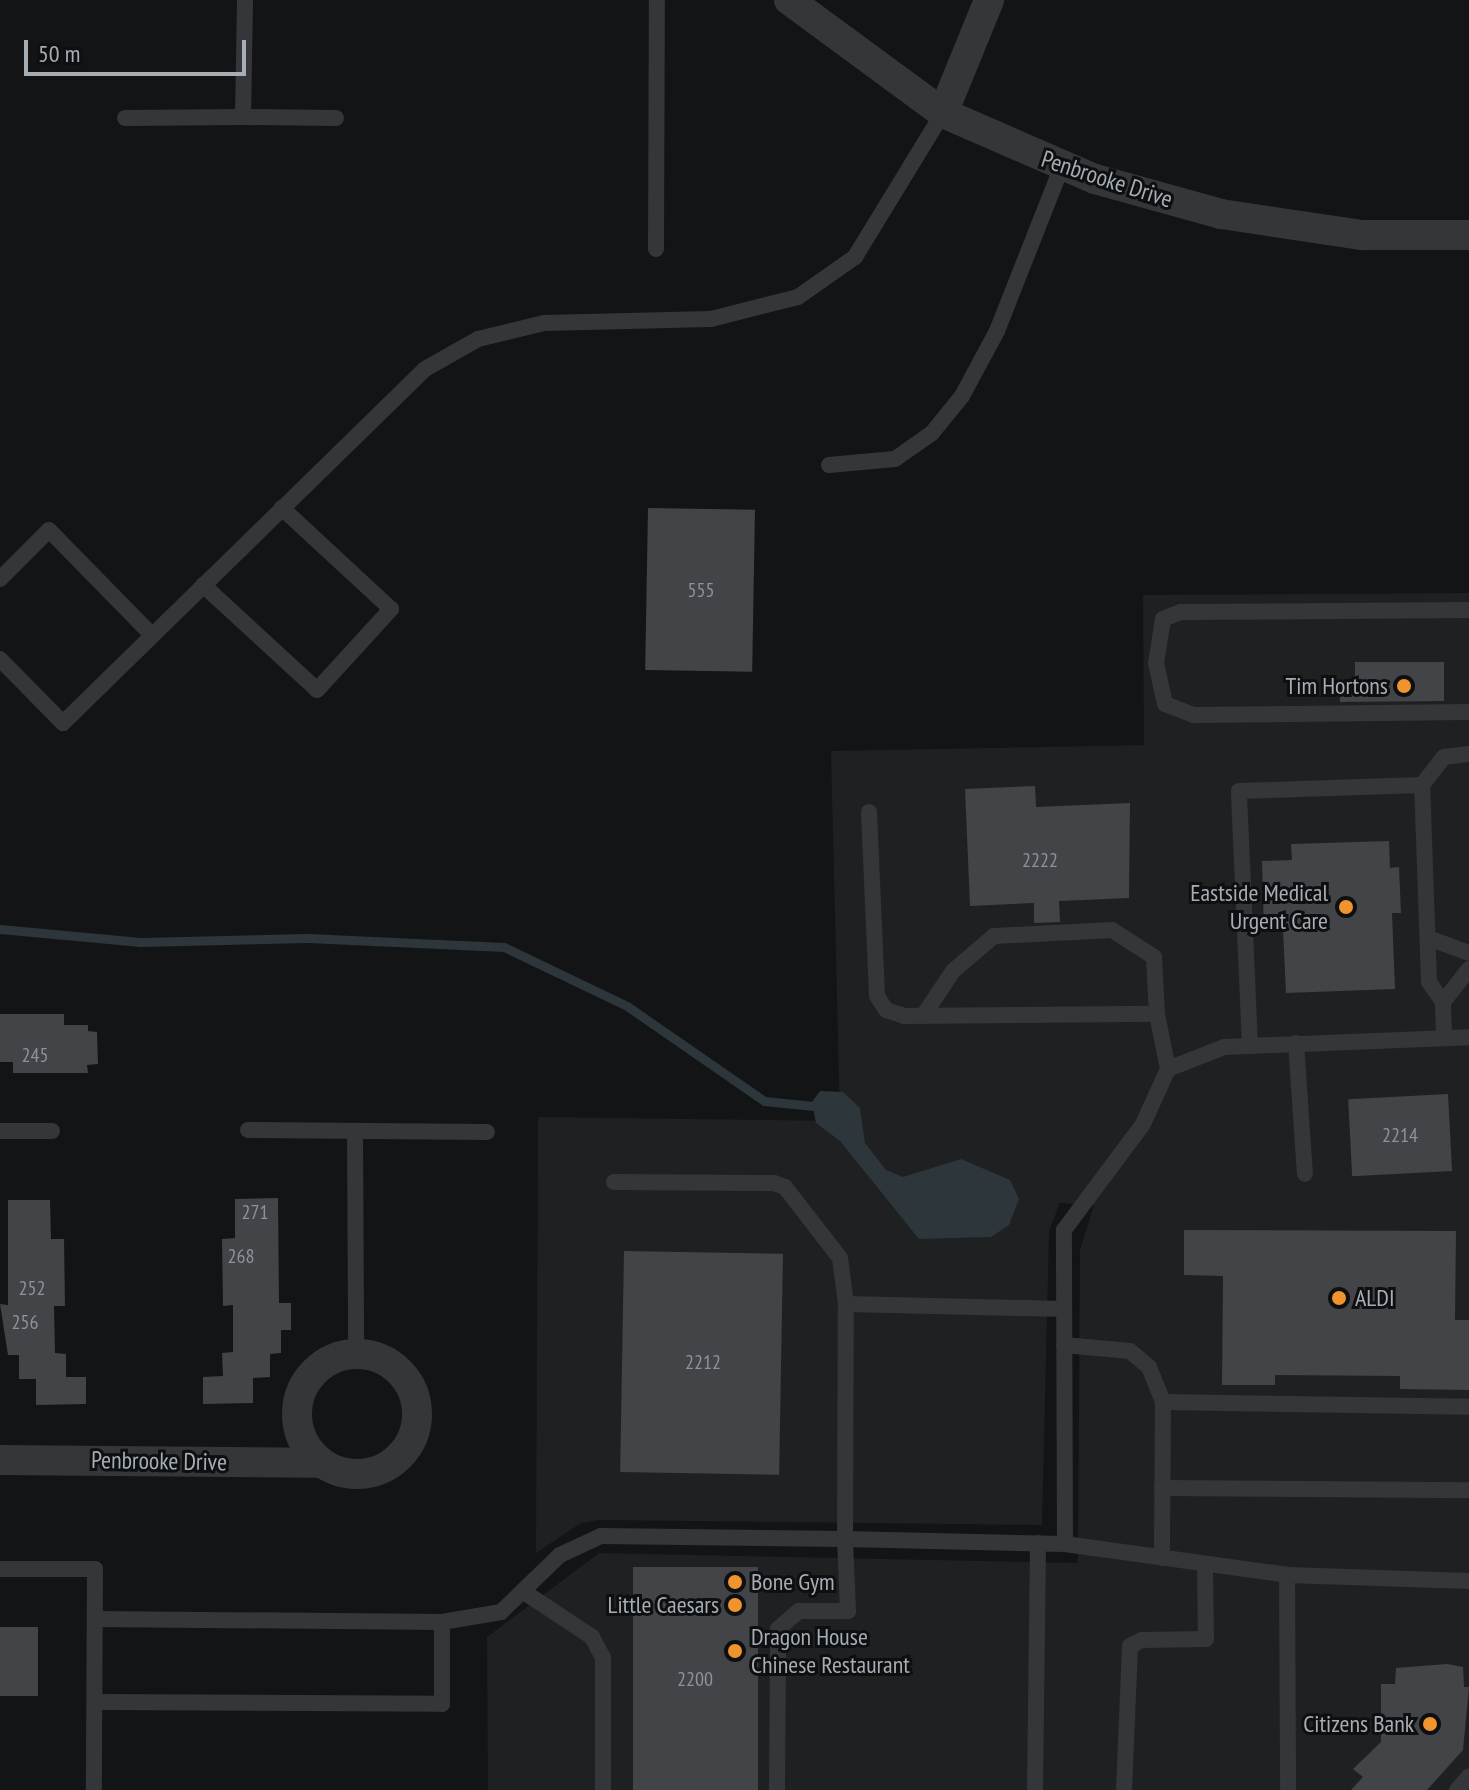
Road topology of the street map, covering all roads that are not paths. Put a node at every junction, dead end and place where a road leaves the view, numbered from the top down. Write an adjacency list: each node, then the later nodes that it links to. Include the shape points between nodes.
1 (245, 0): 6 (lane)
2 (657, 0): 11 (lane)
3 (789, 0): 5 (street, Penbrooke Drive)
4 (989, 0): 5 (street)
5 (943, 113): 9 (street, Penbrooke Drive); 13 (lane, via 855,257 798,297 711,319 544,323 478,339 425,369)
6 (243, 117): 7 (lane); 8 (lane)
7 (125, 118)
8 (336, 118)
9 (1062, 166): 10 (street, Penbrooke Drive, via 1221,214 1362,235); 12 (lane, via 997,331 962,396 932,433 895,459)
10 (1469, 235)
11 (656, 249)
12 (829, 465)
13 (282, 508): 15 (lane); 15 (lane, via 391,609 317,690)
14 (0, 579): 17 (lane, via 49,530)
15 (203, 585): 17 (lane)
16 (1469, 610): 19 (lane, via 1181,612 1163,619 1156,663 1165,704 1194,715)
17 (152, 635): 18 (lane, via 63,723)
18 (0, 659)
19 (1469, 712)
20 (1469, 754): 21 (lane, via 1444,757)
21 (1422, 785): 23 (lane); 32 (lane, via 1239,791)
22 (869, 812): 28 (lane, via 877,996 886,1010)
23 (1431, 939): 24 (lane); 26 (lane, via 1429,982)
24 (1469, 953)
25 (1469, 969): 26 (lane)
26 (1443, 1002): 29 (lane)
27 (1157, 1014): 28 (lane); 28 (lane, via 1154,957 1112,930 994,936 953,971); 33 (lane)
28 (923, 1016)
29 (1444, 1034): 30 (lane); 31 (lane)
30 (1469, 1037)
31 (1296, 1043): 32 (lane); 39 (lane)
32 (1250, 1046): 33 (lane, via 1210,1051)
33 (1168, 1069): 42 (lane, via 1143,1124 1064,1230)
34 (248, 1130): 37 (lane)
35 (0, 1131): 36 (lane)
36 (52, 1131)
37 (355, 1131): 38 (lane); 44 (lane)
38 (487, 1132)
39 (1305, 1174)
40 (614, 1182): 41 (lane, via 785,1187 840,1258)
41 (846, 1304): 42 (lane); 51 (lane)
42 (1063, 1309): 43 (lane)
43 (1064, 1345): 45 (lane, via 1130,1351 1149,1367); 53 (lane)
44 (356, 1353): 48 (street, via 318,1368 298,1403 298,1424); 48 (street, Penbrooke Drive, via 375,1356 406,1378 415,1395 414,1434 391,1464 373,1472)
45 (1163, 1402): 46 (lane); 49 (lane)
46 (1469, 1407)
47 (0, 1460): 48 (street, Penbrooke Drive)
48 (319, 1463)
49 (1162, 1488): 50 (lane); 54 (lane)
50 (1469, 1490)
51 (845, 1539): 52 (lane); 59 (lane, via 601,1536 560,1555); 66 (lane, via 848,1611 799,1611 778,1629)
52 (1038, 1543): 53 (lane); 67 (lane)
53 (1065, 1544): 54 (lane)
54 (1162, 1558): 55 (lane)
55 (1205, 1566): 57 (lane); 68 (lane, via 1206,1639 1142,1640 1130,1646)
56 (0, 1569): 60 (lane, via 95,1569)
57 (1287, 1575): 58 (lane); 69 (lane)
58 (1469, 1581)
59 (524, 1592): 61 (lane, via 501,1612); 65 (lane, via 592,1637 603,1658)
60 (95, 1619): 61 (lane); 62 (lane)
61 (442, 1622): 62 (lane, via 442,1704)
62 (95, 1702): 64 (lane)
63 (1469, 1776): 70 (lane)
64 (94, 1790)
65 (603, 1790)
66 (777, 1790)
67 (1035, 1790)
68 (1124, 1790)
69 (1288, 1790)
70 (1457, 1790)

